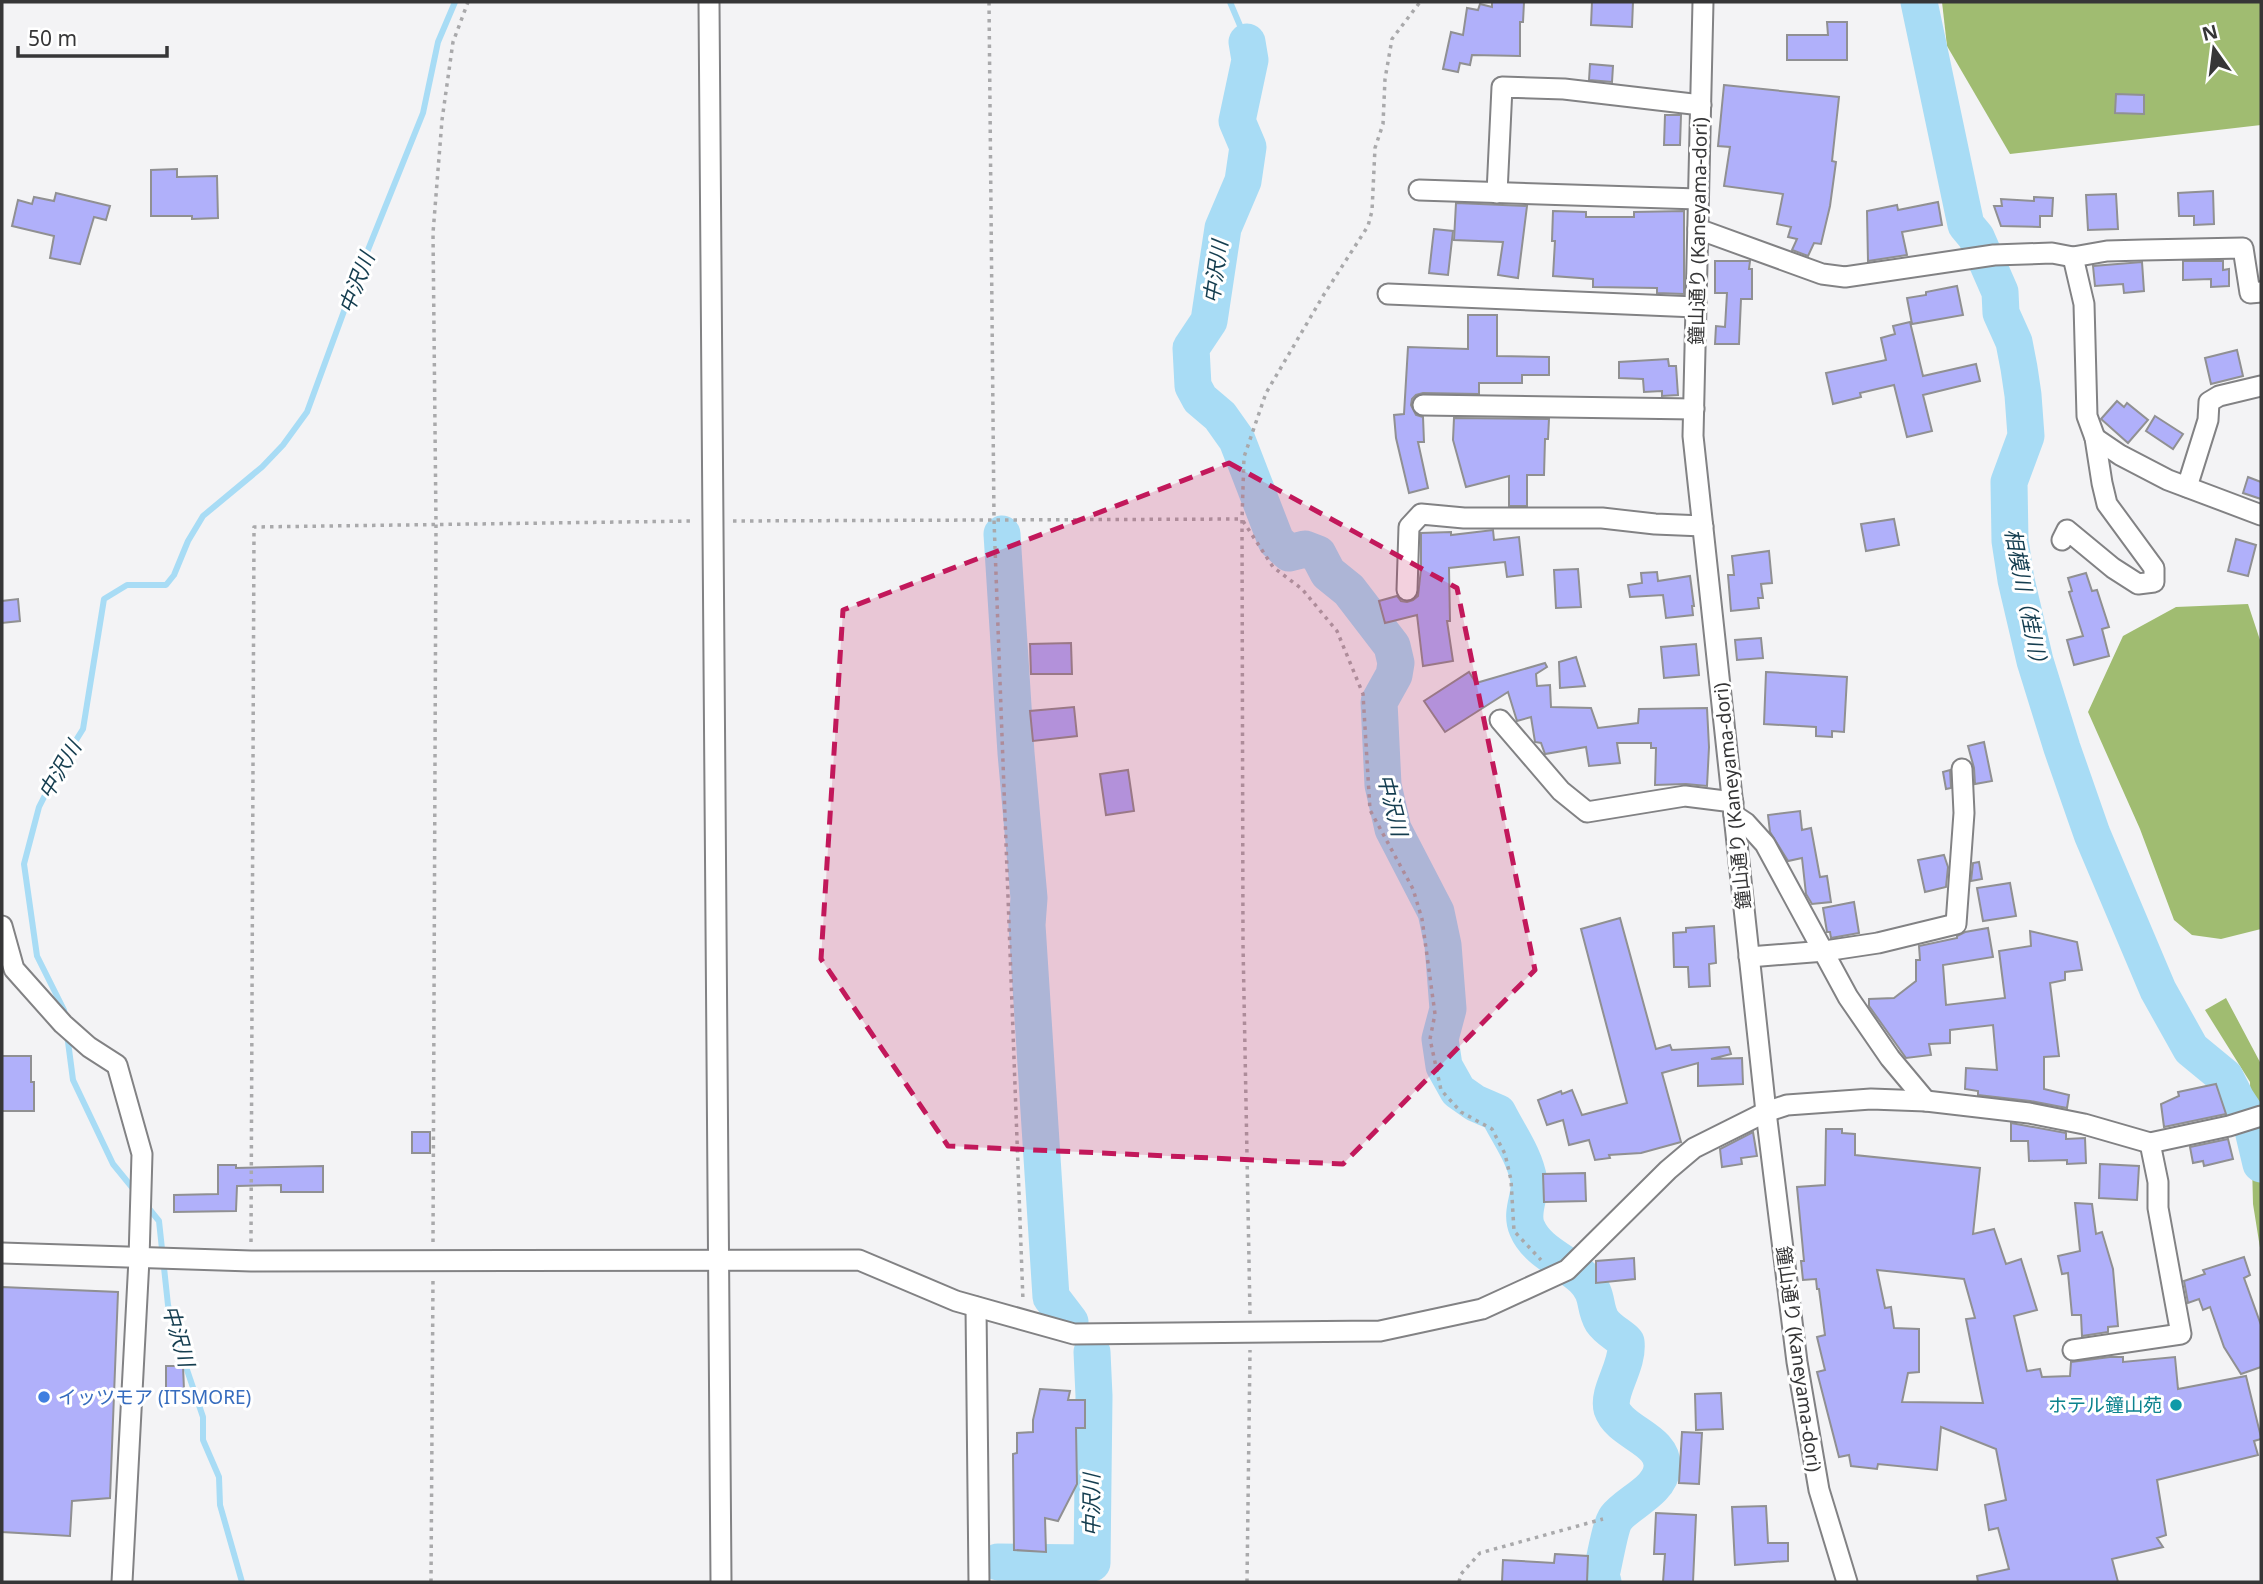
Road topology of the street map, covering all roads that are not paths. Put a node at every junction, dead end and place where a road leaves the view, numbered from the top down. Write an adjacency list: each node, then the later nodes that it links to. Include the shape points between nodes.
1 (709, 2): 33 (street)
2 (1703, 2): 3 (street, 鐘山通り (Kaneyama-dori))
3 (1700, 105): 5 (street, via 1564,89 1502,87); 6 (street, 鐘山通り (Kaneyama-dori))
4 (1419, 190): 5 (street)
5 (1497, 193): 6 (street)
6 (1698, 199): 7 (street, 鐘山通り (Kaneyama-dori))
7 (1698, 229): 8 (street, via 1822,274 1845,277 1994,255); 11 (street, 鐘山通り (Kaneyama-dori))
8 (2073, 257): 9 (street, via 2119,251 2243,248 2250,293); 15 (street, via 2084,304 2087,416)
9 (2261, 292)
10 (1388, 294): 11 (street)
11 (1696, 307): 14 (street, 鐘山通り (Kaneyama-dori))
12 (2261, 386): 16 (street, via 2209,402 2208,420)
13 (1423, 405): 14 (street)
14 (1694, 410): 18 (street, 鐘山通り (Kaneyama-dori))
15 (2095, 438): 16 (street, via 2144,469); 19 (street, via 2107,504 2154,568 2154,582 2138,584 2067,530)
16 (2187, 487): 17 (street)
17 (2261, 515)
18 (1703, 526): 20 (street, via 1602,518 1421,514 1409,527); 23 (street, 鐘山通り (Kaneyama-dori))
19 (2062, 540)
20 (1407, 590)
21 (1500, 720): 23 (street, via 1561,791 1587,812 1685,796)
22 (1962, 769): 25 (street, via 1964,813 1956,924)
23 (1733, 808): 25 (street, via 1765,844); 26 (street, 鐘山通り (Kaneyama-dori))
24 (2, 926): 32 (street, via 14,970 63,1024 117,1065 142,1154)
25 (1825, 951): 26 (street); 27 (street, via 1872,1032)
26 (1749, 957): 28 (street, 鐘山通り (Kaneyama-dori))
27 (1926, 1101): 28 (street, via 1799,1104); 30 (street, via 2029,1113)
28 (1766, 1112): 34 (street, via 1694,1148 1567,1270 1482,1309 1380,1331 1074,1335); 39 (street, 鐘山通り (Kaneyama-dori), via 1809,1441)
29 (2261, 1116): 30 (street)
30 (2150, 1143): 35 (street, via 2181,1334)
31 (2, 1253): 32 (street)
32 (139, 1259): 33 (street); 36 (street)
33 (719, 1260): 34 (street, via 859,1260); 37 (street)
34 (976, 1307): 38 (street)
35 (2073, 1350)
36 (122, 1582)
37 (721, 1582)
38 (979, 1582)
39 (1847, 1582)

